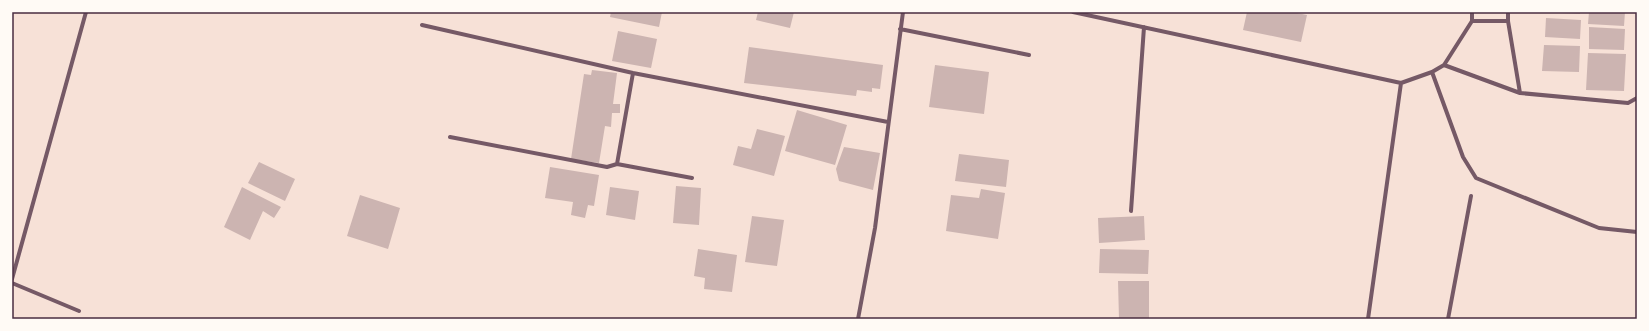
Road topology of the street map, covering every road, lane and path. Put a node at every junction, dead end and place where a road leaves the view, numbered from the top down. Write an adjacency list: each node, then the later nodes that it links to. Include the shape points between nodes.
1 (86, 12): 25 (street)
2 (903, 12): 10 (street)
3 (1073, 12): 9 (street)
4 (1472, 12): 7 (street)
5 (1508, 12): 6 (street)
6 (1508, 21): 7 (street); 16 (street)
7 (1472, 22): 12 (street)
8 (422, 25): 14 (street)
9 (1144, 27): 15 (street); 23 (street)
10 (900, 29): 11 (street); 18 (street)
11 (1030, 55)
12 (1444, 65): 13 (street); 16 (street)
13 (1432, 72): 15 (street); 24 (street, via 1462,157 1476,178 1600,228)
14 (634, 73): 18 (street); 20 (street)
15 (1400, 83): 29 (street)
16 (1520, 93): 17 (street, via 1628,103)
17 (1637, 98)
18 (888, 122): 28 (street, via 875,228)
19 (450, 137): 20 (street, via 607,167)
20 (616, 164): 21 (street)
21 (692, 178)
22 (1471, 196): 30 (street)
23 (1132, 211)
24 (1637, 232)
25 (12, 279)
26 (12, 283): 27 (street)
27 (79, 311)
28 (858, 319)
29 (1368, 319)
30 (1448, 319)

